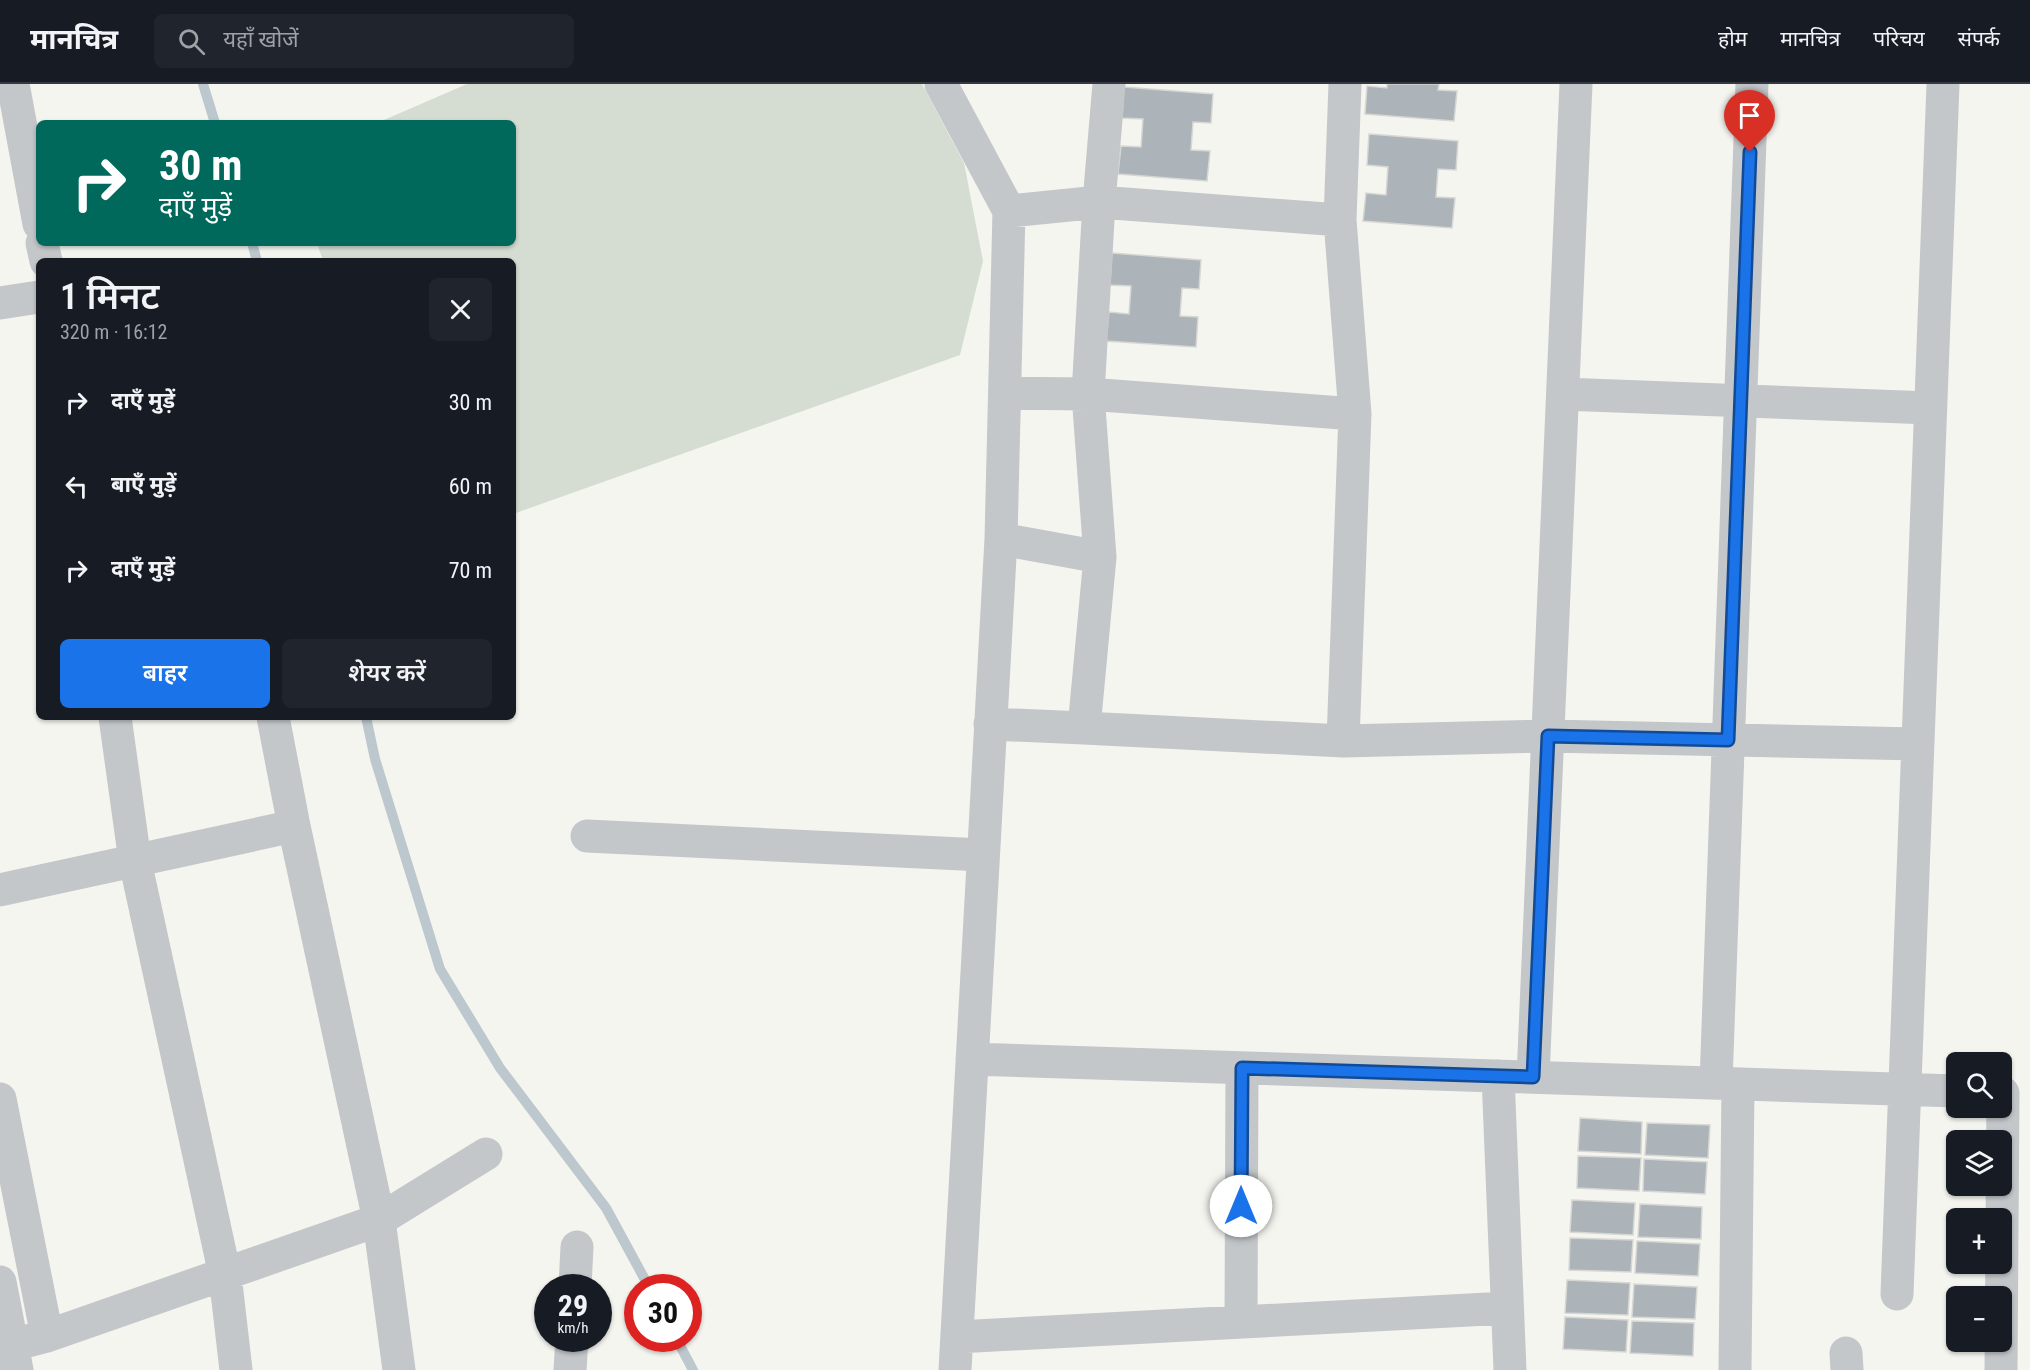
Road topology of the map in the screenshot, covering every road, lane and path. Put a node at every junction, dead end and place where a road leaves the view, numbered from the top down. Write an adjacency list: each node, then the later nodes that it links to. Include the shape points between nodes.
1 (13, 84): 9 (street)
2 (941, 84): 10 (street)
3 (1109, 84): 8 (street)
4 (1345, 84): 11 (street)
5 (1576, 84): 16 (street)
6 (1752, 84): 17 (street)
7 (1943, 84): 18 (street)
8 (1099, 202): 10 (street); 11 (street); 15 (street)
9 (36, 208)
10 (1009, 211): 14 (street)
11 (1340, 220): 19 (street)
12 (36, 297): 13 (street)
13 (0, 303)
14 (1005, 393): 15 (street); 20 (street)
15 (1088, 394): 19 (street); 21 (street)
16 (1563, 394): 17 (street); 26 (street)
17 (1741, 400): 18 (street); 27 (street)
18 (1930, 408): 29 (street)
19 (1355, 414): 28 (street)
20 (1001, 539): 21 (street); 24 (street)
21 (1100, 557): 25 (street)
22 (115, 720): 33 (street)
23 (274, 720): 30 (street)
24 (990, 724): 25 (street); 32 (street)
25 (1084, 728): 28 (street)
26 (1548, 736): 27 (street); 28 (street); 38 (street)
27 (1728, 740): 29 (street); 39 (street)
28 (1343, 741)
29 (1918, 744): 40 (street)
30 (294, 826): 33 (street); 45 (street)
31 (587, 836): 32 (street)
32 (983, 855): 35 (street)
33 (135, 861): 34 (street); 48 (street)
34 (0, 890)
35 (972, 1059): 36 (street); 54 (street)
36 (1242, 1068): 37 (street); 52 (street)
37 (1498, 1076): 38 (street); 51 (street)
38 (1533, 1077): 39 (street)
39 (1727, 1084): 40 (street); 62 (street)
40 (1905, 1090): 41 (street); 50 (street)
41 (1946, 1091)
42 (0, 1099): 53 (street)
43 (2010, 1118): 63 (street)
44 (486, 1154): 45 (street)
45 (379, 1220): 48 (street); 58 (street)
46 (576, 1247): 47 (street)
47 (575, 1274)
48 (225, 1275): 53 (street); 57 (street)
49 (0, 1282): 56 (street)
50 (1897, 1294)
51 (1508, 1308): 52 (street); 61 (street)
52 (1241, 1322): 54 (street)
53 (47, 1336): 56 (street)
54 (957, 1337): 60 (street)
55 (571, 1352): 59 (street)
56 (14, 1358)
57 (236, 1370)
58 (399, 1370)
59 (570, 1370)
60 (955, 1370)
61 (1510, 1370)
62 (1735, 1370)
63 (2001, 1370)

